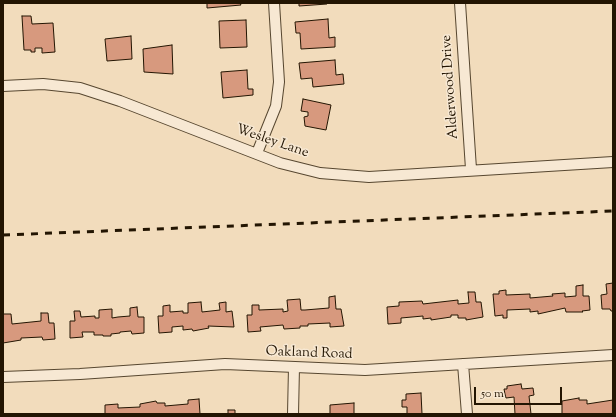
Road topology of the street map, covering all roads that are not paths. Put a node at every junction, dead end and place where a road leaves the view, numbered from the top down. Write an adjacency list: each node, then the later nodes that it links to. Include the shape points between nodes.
1 (274, 3): 4 (street, via 279,82 276,106)
2 (460, 3): 6 (street, Alderwood Drive)
3 (3, 86): 4 (street, Wesley Lane, via 43,84 80,88 120,100)
4 (257, 153): 6 (street, Wesley Lane, via 280,163 320,173 362,176)
5 (613, 162): 6 (street, Wesley Lane)
6 (471, 169)
7 (613, 354): 8 (street, Oakland Road)
8 (464, 364): 9 (street, Oakland Road, via 365,370); 12 (street)
9 (294, 367): 10 (street, Oakland Road, via 225,364); 11 (street)
10 (3, 377)
11 (293, 414)
12 (467, 414)

